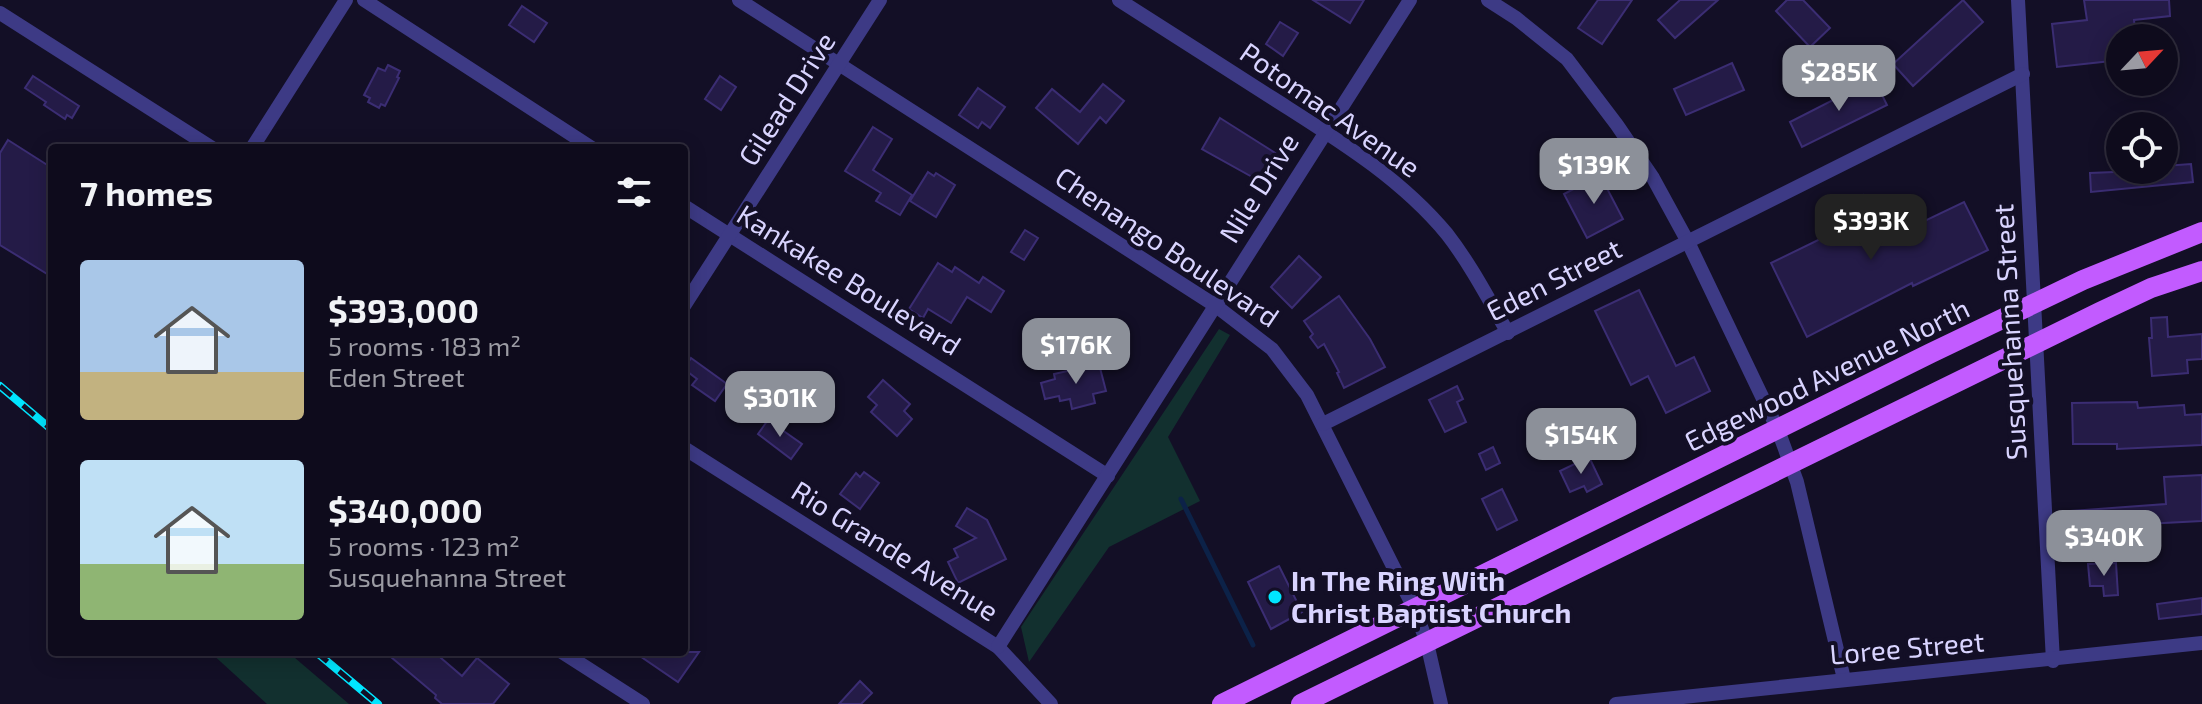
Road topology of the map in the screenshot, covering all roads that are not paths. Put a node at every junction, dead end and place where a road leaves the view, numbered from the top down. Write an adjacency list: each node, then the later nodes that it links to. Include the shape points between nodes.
1 (346, 0): 14 (street)
2 (364, 0): 15 (street)
3 (739, 0): 10 (street, Chenango Boulevard)
4 (880, 0): 10 (street, Gilead Drive)
5 (1119, 0): 12 (street, Potomac Avenue)
6 (1410, 0): 12 (street, Nile Drive)
7 (1488, 0): 19 (street, via 1567,59 1653,178)
8 (2018, 0): 11 (street, Susquehanna Street)
9 (0, 13): 13 (street)
10 (840, 63): 18 (street, Gilead Drive); 23 (street, Chenango Boulevard)
11 (2023, 74): 19 (street, Eden Street); 22 (street, Susquehanna Street)
12 (1325, 132): 23 (street, Nile Drive); 24 (street, Potomac Avenue, via 1404,191 1446,234)
13 (206, 144)
14 (255, 144)
15 (586, 144)
16 (688, 208): 18 (street, Kankakee Boulevard)
17 (2202, 232): 22 (main road, Edgewood Avenue North)
18 (731, 235): 21 (street, Gilead Drive); 30 (street, Kankakee Boulevard)
19 (1688, 242): 24 (street, Eden Street); 27 (street)
20 (2202, 271): 25 (main road, via 2151,288)
21 (688, 300)
22 (2034, 304): 25 (street, Susquehanna Street); 27 (main road, Edgewood Avenue North)
23 (1216, 306): 26 (street, Chenango Boulevard, via 1272,349); 30 (street, Nile Drive)
24 (1508, 333): 26 (street, Eden Street)
25 (2035, 344): 29 (main road); 36 (street, Susquehanna Street)
26 (1323, 424): 31 (street, Chenango Boulevard)
27 (1778, 430): 29 (street); 31 (main road, Edgewood Avenue North)
28 (688, 451): 34 (street, Rio Grande Avenue)
29 (1790, 464): 32 (main road); 37 (street)
30 (1108, 476): 34 (street, Nile Drive)
31 (1415, 610): 32 (street, Chenango Boulevard); 38 (main road, Edgewood Avenue North)
32 (1427, 643): 41 (main road); 42 (street, Chenango Boulevard)
33 (2202, 643): 36 (street, Loree Street)
34 (998, 647): 40 (street, Rio Grande Avenue)
35 (568, 656): 39 (street)
36 (2053, 661): 37 (street, Loree Street)
37 (1844, 679): 43 (street, Loree Street)
38 (1232, 702)
39 (643, 704)
40 (1051, 704)
41 (1301, 704)
42 (1441, 704)
43 (1616, 704)

